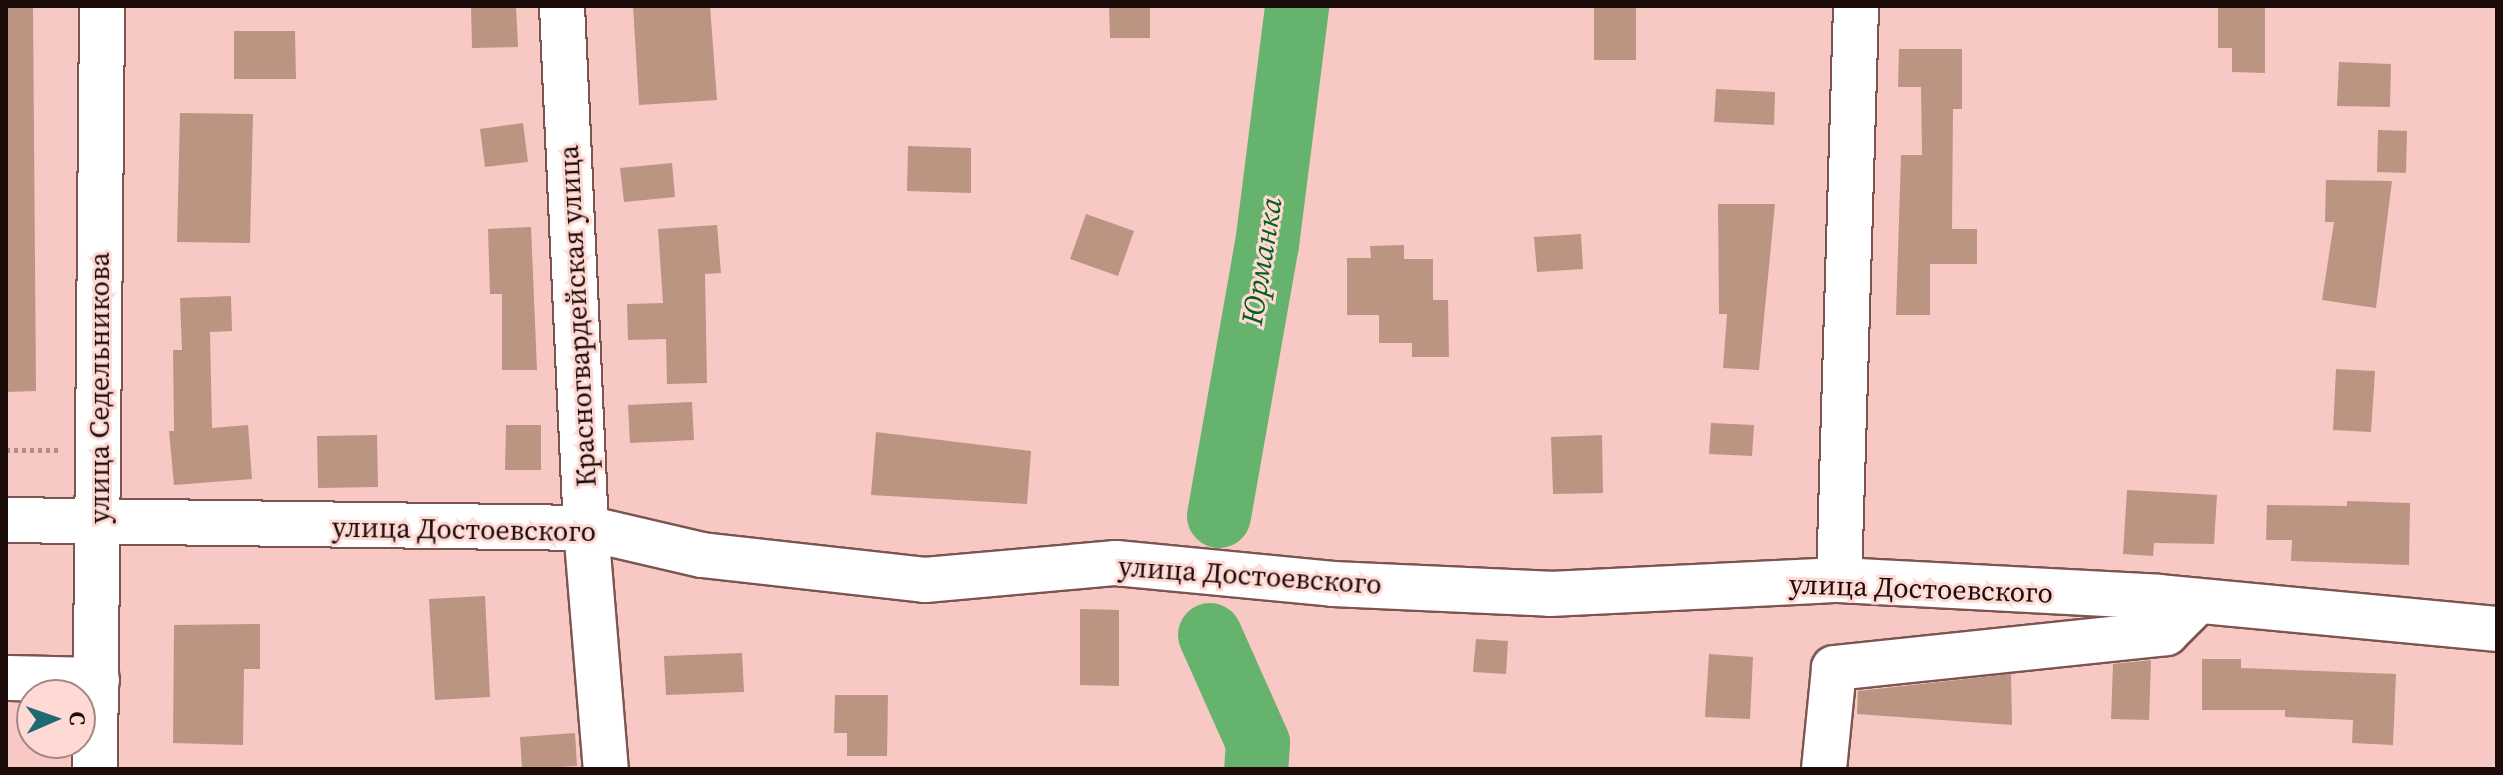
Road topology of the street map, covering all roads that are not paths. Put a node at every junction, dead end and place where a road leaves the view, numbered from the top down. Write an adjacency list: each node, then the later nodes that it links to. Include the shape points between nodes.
1 (102, 6): 5 (street, улица Седельникова)
2 (562, 6): 6 (street, Красногвардейская улица)
3 (1856, 6): 7 (street)
4 (6, 520): 5 (street, улица Достоевского)
5 (98, 524): 6 (street, улица Достоевского); 11 (street, улица Седельникова)
6 (586, 528): 7 (street, улица Достоевского, via 702,555 925,580 1116,563 1333,584 1550,594); 13 (street, Красногвардейская улица)
7 (1839, 580): 8 (street, улица Достоевского)
8 (2198, 601): 9 (street, улица Достоевского); 14 (street, via 2166,633 1834,668)
9 (2497, 629)
10 (6, 678): 11 (street)
11 (97, 680): 12 (street, улица Седельникова)
12 (95, 769)
13 (606, 769)
14 (1824, 769)

